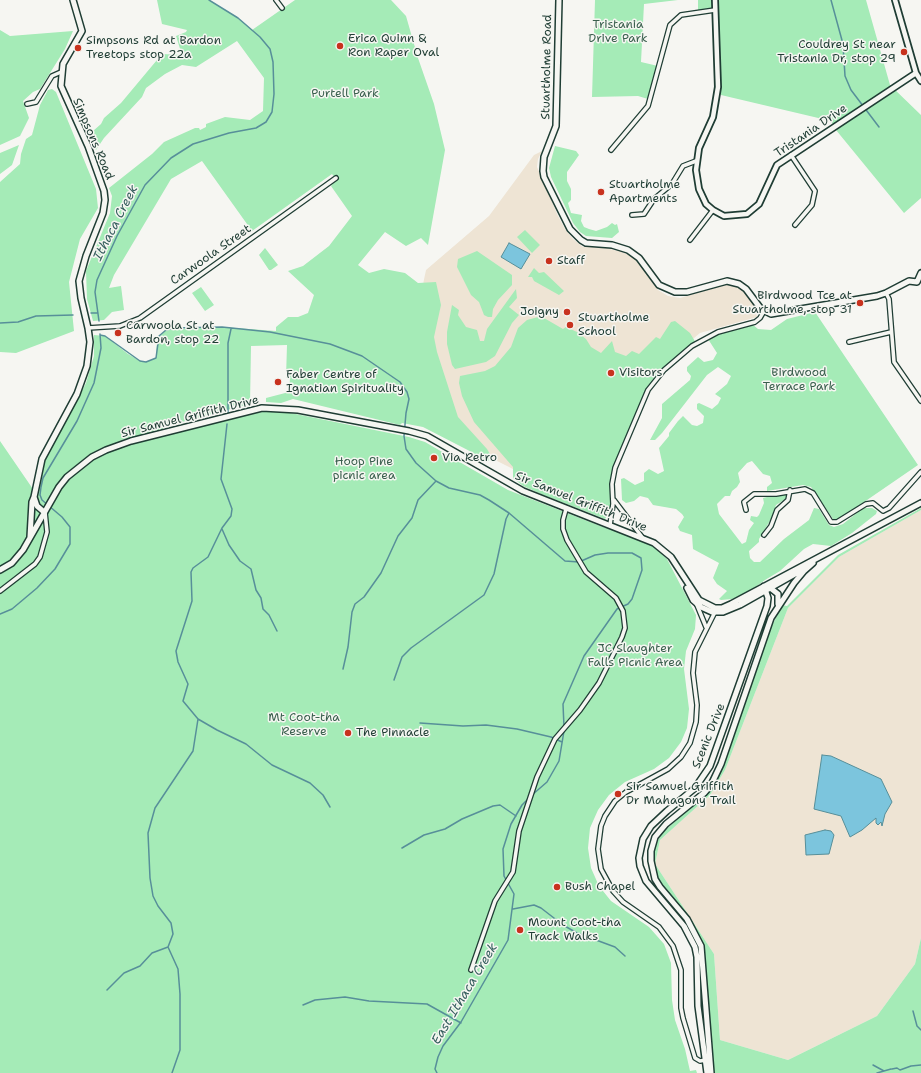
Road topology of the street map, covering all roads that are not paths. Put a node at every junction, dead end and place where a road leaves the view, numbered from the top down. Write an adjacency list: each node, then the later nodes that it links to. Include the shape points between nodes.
1 (73, 0): 8 (main road, Simpsons Road, via 82,31)
2 (276, 0): 6 (street)
3 (559, 0): 23 (main road, Stuartholme Road, via 556,126 544,157 543,171 570,229 586,242 628,250 639,258 659,285 670,291 687,292 723,282 736,282 746,289)
4 (715, 0): 7 (street)
5 (896, 0): 9 (street)
6 (282, 8)
7 (715, 10): 12 (street, via 681,15 670,25 648,106); 14 (street, via 718,87 713,117)
8 (61, 72): 11 (street, via 52,76 36,102); 24 (main road, Simpsons Road, via 62,91 88,146 104,191 103,212 79,281)
9 (916, 73): 10 (street); 13 (street, Tristania Drive)
10 (921, 81)
11 (27, 104)
12 (611, 150)
13 (791, 156): 16 (street, Tristania Drive, via 777,165 759,204 747,214 724,216); 18 (street, via 815,191 812,205)
14 (696, 161): 16 (street, via 699,189 706,204); 17 (street, via 682,166 672,184 654,199 644,214)
15 (336, 178): 24 (street, Carwoola Street, via 140,318 128,324)
16 (713, 210): 19 (street)
17 (632, 215)
18 (795, 225)
19 (690, 240)
20 (921, 272): 21 (main road)
21 (919, 283): 22 (main road, via 909,281)
22 (886, 293): 23 (main road, via 778,314); 25 (street, via 889,299)
23 (764, 311): 30 (street, via 755,322 705,337 664,370 648,390 615,468)
24 (88, 328): 31 (main road, Simpsons Road, via 90,342 84,378 46,450)
25 (891, 332): 26 (street); 27 (street, via 894,362)
26 (848, 342)
27 (921, 401)
28 (921, 472): 29 (street, via 889,508 881,511 873,503 869,503 837,522 831,522 809,490)
29 (790, 490): 35 (street, via 776,494 754,494 744,502); 37 (street, via 788,500 777,510 771,526)
30 (612, 493): 36 (street); 38 (street, via 617,506)
31 (34, 497): 33 (main road, via 37,506); 39 (main road, Simpsons Road)
32 (921, 503): 40 (main road)
33 (47, 507): 34 (main road, Sir Samuel Griffith Drive, via 67,477 106,450 131,441 262,408 298,410 409,431 438,442 511,485); 39 (main road, Sir Samuel Griffith Drive); 46 (street, via 47,532 40,557 31,568)
34 (566, 509): 36 (main road, Sir Samuel Griffith Drive); 51 (street, via 563,529 567,540 586,572 613,594 623,611 625,628 599,683 554,740 537,777 519,831 513,872 495,901)
35 (746, 510)
36 (610, 525): 38 (main road, Sir Samuel Griffith Drive)
37 (764, 535)
38 (642, 537): 43 (main road, Sir Samuel Griffith Drive, via 658,545 671,557)
39 (30, 538): 42 (main road, Sir Samuel Griffith Drive, via 17,558)
40 (827, 554): 41 (main road); 45 (main road)
41 (814, 563): 44 (main road); 49 (main road, Scenic Drive, via 798,577)
42 (0, 570)
43 (684, 578): 47 (main road, via 690,595); 48 (main road, Sir Samuel Griffith Drive, via 700,601)
44 (772, 588): 45 (main road); 49 (main road, Scenic Drive, via 777,592 779,599)
45 (764, 589): 48 (main road); 53 (main road, Scenic Drive, via 768,606 710,766 695,788 652,826 644,839 640,853 640,866 646,881 684,926 695,946 698,1003)
46 (0, 591)
47 (697, 604): 48 (main road, via 705,610); 50 (street, via 705,621)
48 (717, 610): 50 (street)
49 (774, 612): 52 (main road, Scenic Drive, via 721,764 711,785 666,824 655,837 651,851 655,879 690,924 701,946)
50 (705, 630): 53 (street, via 696,648 694,660 696,718 690,743 681,757 668,769 626,792 616,801 601,826 598,849 601,869 613,891 623,902 659,927 673,946 681,970 681,1008 696,1059)
51 (471, 970)
52 (710, 1054): 53 (main road); 55 (main road)
53 (706, 1060): 54 (main road)
54 (707, 1073)
55 (711, 1073)

